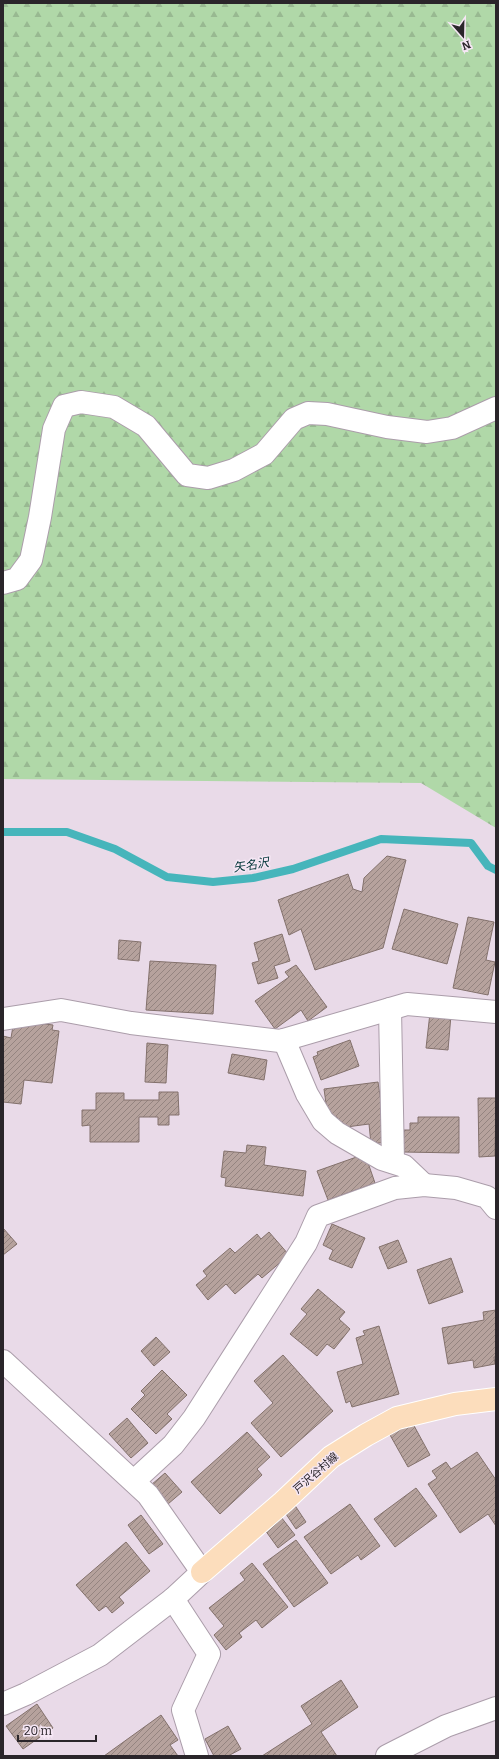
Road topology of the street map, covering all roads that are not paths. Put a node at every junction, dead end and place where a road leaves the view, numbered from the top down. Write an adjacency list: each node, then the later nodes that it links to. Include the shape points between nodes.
1 (496, 408): 2 (street, via 452,428 427,432 387,427 327,414 308,413 294,419 264,454 234,470 208,478 187,475 146,426 114,407 81,402 64,406 54,429 31,560 17,578)
2 (3, 583)
3 (390, 1009): 4 (street, via 407,1004); 6 (street); 7 (street)
4 (496, 1012)
5 (3, 1019): 6 (street, via 60,1010 131,1023)
6 (284, 1040): 7 (street, via 307,1094 322,1121 337,1133 382,1159)
7 (393, 1162): 8 (street, via 404,1166)
8 (424, 1185): 9 (street, via 456,1188 487,1197); 12 (street, via 395,1188 318,1216 306,1243 194,1418 173,1445)
9 (496, 1208)
10 (3, 1361): 12 (street)
11 (496, 1399): 13 (main road, 戸沢谷村線, via 455,1404 397,1418 366,1435 331,1457)
12 (134, 1481): 13 (street, via 148,1494)
13 (202, 1572): 14 (street)
14 (173, 1599): 15 (street, via 100,1655); 17 (street, via 209,1654 183,1710)
15 (3, 1704)
16 (496, 1708): 18 (street, via 446,1726)
17 (198, 1756)
18 (387, 1756)

